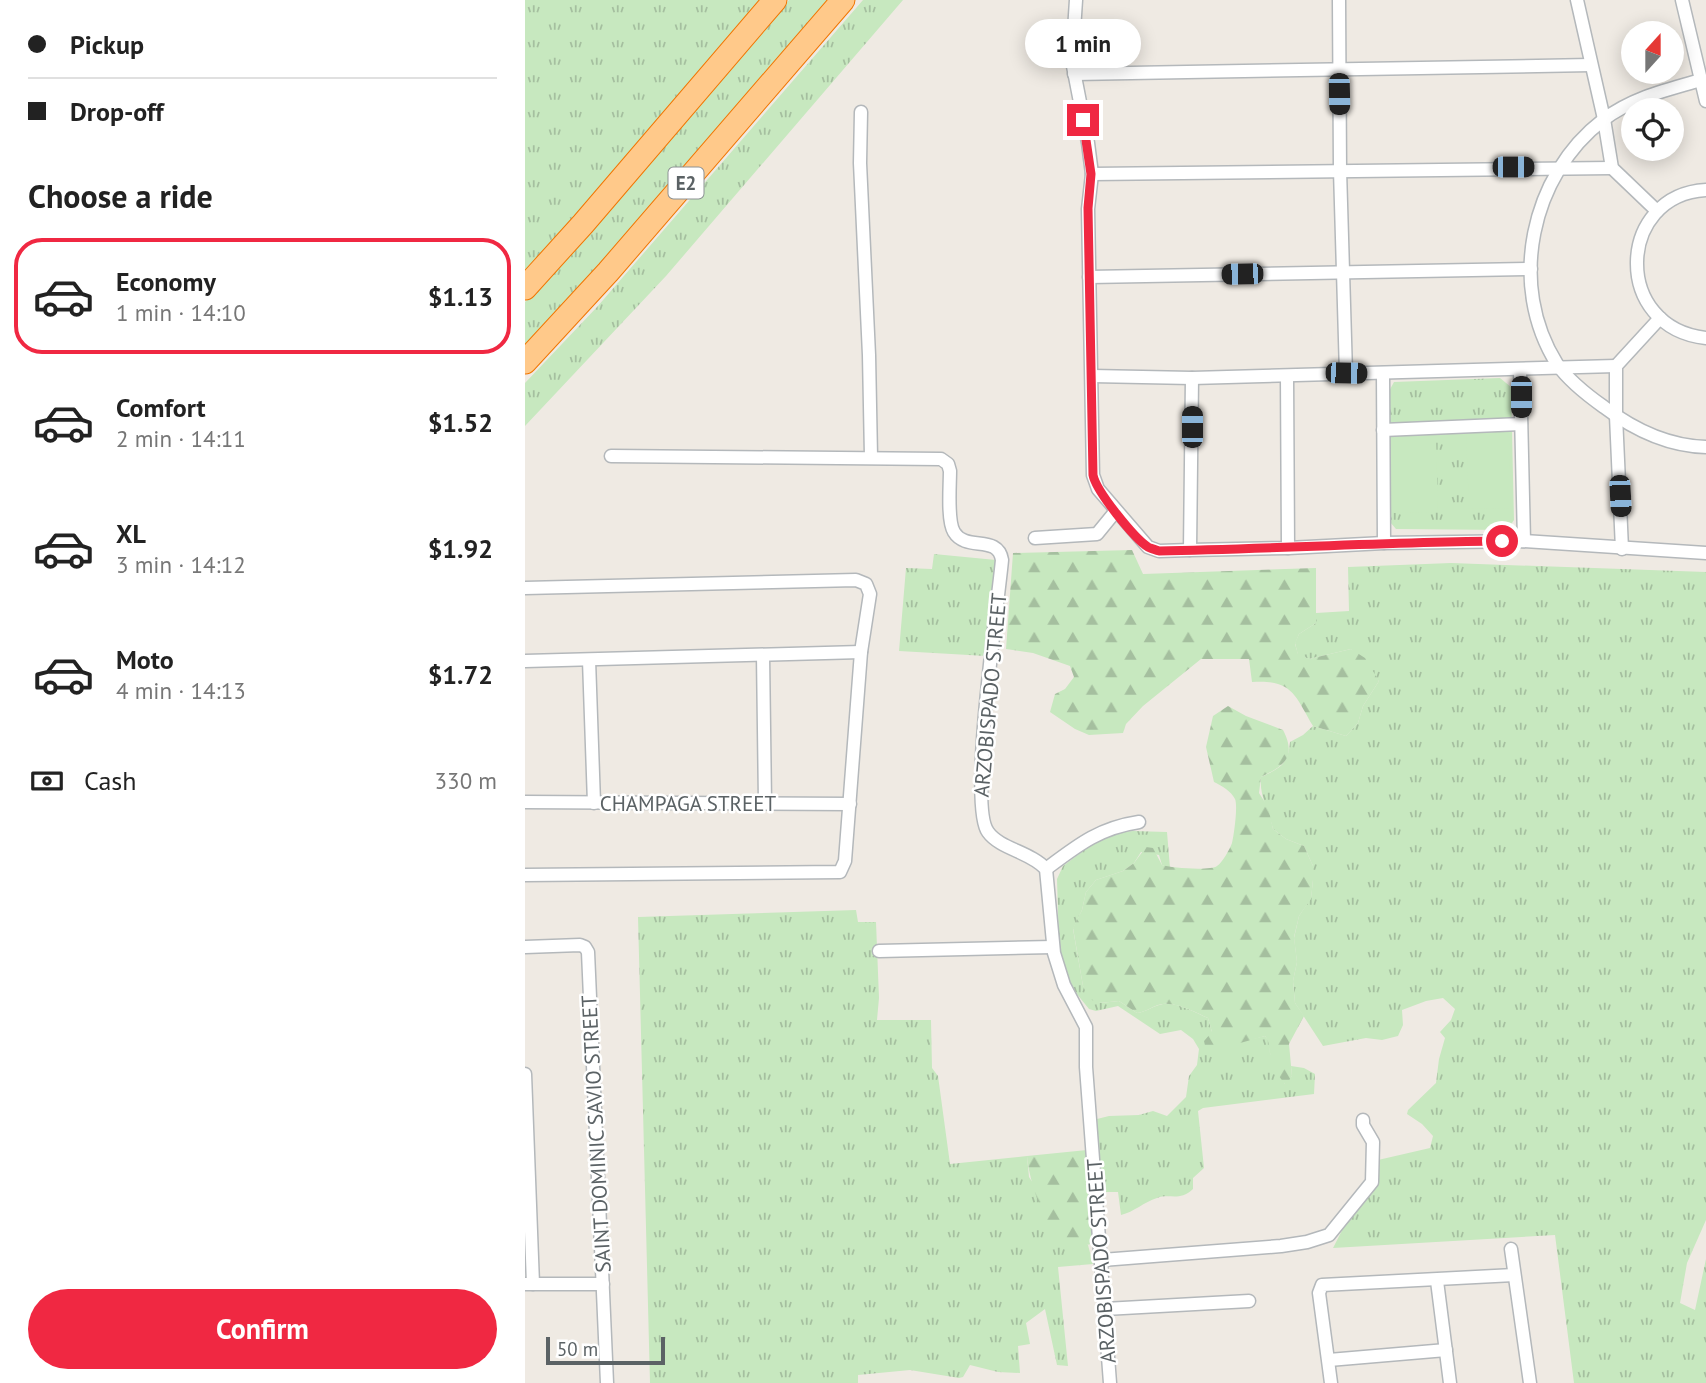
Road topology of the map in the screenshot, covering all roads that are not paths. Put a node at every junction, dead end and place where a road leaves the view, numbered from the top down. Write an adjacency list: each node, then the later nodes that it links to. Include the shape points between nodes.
1 (775, 0): 23 (highway, E2)
2 (843, 0): 26 (highway, E2)
3 (1076, 0): 9 (street)
4 (1339, 0): 8 (street)
5 (1577, 0): 7 (street)
6 (1682, 0): 10 (street)
7 (1591, 65): 8 (street); 13 (street)
8 (1339, 69): 9 (street); 16 (street)
9 (1074, 74): 17 (street)
10 (1701, 80): 11 (street); 13 (street, via 1648,95)
11 (1706, 101)
12 (861, 112): 40 (street)
13 (1604, 119): 14 (street); 15 (street)
14 (1560, 167): 15 (street); 16 (street); 20 (street, via 1537,217)
15 (1612, 167): 19 (street)
16 (1340, 170): 17 (street); 21 (street)
17 (1091, 174): 22 (street)
18 (1706, 190): 19 (street, via 1680,196)
19 (1657, 211): 24 (street, via 1642,235 1637,261 1645,302)
20 (1531, 269): 21 (street); 27 (street, via 1538,319)
21 (1343, 272): 22 (street); 30 (street)
22 (1089, 277): 32 (street)
23 (525, 288)
24 (1660, 318): 25 (street, via 1676,330); 28 (street)
25 (1706, 338)
26 (525, 362)
27 (1559, 366): 28 (street); 29 (street); 35 (street)
28 (1616, 366): 35 (street)
29 (1520, 370): 31 (street); 36 (street)
30 (1346, 373): 31 (street); 33 (street)
31 (1383, 373): 37 (street)
32 (1092, 376): 34 (street); 41 (street, via 1093,475)
33 (1287, 376): 34 (street); 45 (street)
34 (1192, 378): 47 (street)
35 (1616, 416): 38 (street, via 1644,432); 46 (street)
36 (1521, 424): 37 (street); 43 (street)
37 (1383, 430): 44 (street)
38 (1706, 447)
39 (611, 456): 40 (street, ARZOBISPADO STREET)
40 (871, 457): 59 (street, ARZOBISPADO STREET, via 944,461 950,471 954,532 967,542 992,545 1000,552 982,745 982,819 993,838 1033,857)
41 (1115, 512): 42 (street, via 1097,534); 47 (street, via 1148,547)
42 (1035, 538)
43 (1524, 541): 44 (street); 46 (street)
44 (1384, 542): 45 (street)
45 (1288, 548): 47 (street)
46 (1622, 549): 48 (street)
47 (1190, 550)
48 (1706, 553)
49 (525, 588): 50 (street, via 856,580 866,584 870,594)
50 (861, 652): 51 (street); 57 (street)
51 (763, 655): 52 (street); 56 (street)
52 (589, 660): 53 (street); 55 (street)
53 (525, 661)
54 (525, 802): 55 (street, CHAMPAGA STREET)
55 (594, 803): 56 (street, CHAMPAGA STREET)
56 (765, 803): 57 (street, CHAMPAGA STREET)
57 (850, 804): 60 (street, via 840,872)
58 (1139, 822): 59 (street, via 1087,838)
59 (1046, 869): 62 (street, ARZOBISPADO STREET)
60 (525, 875)
61 (525, 947): 71 (street, SAINT DOMINIC SAVIO STREET, via 580,945 588,952)
62 (1053, 947): 63 (street); 67 (street, ARZOBISPADO STREET, via 1087,1035)
63 (879, 951)
64 (525, 1074): 70 (street)
65 (1363, 1120): 67 (street, via 1373,1142 1372,1182 1329,1235 1281,1246)
66 (1511, 1249): 68 (street)
67 (1102, 1260): 73 (street, ARZOBISPADO STREET)
68 (1514, 1275): 69 (street); 80 (street)
69 (1437, 1281): 74 (street); 75 (street, via 1322,1285 1319,1293)
70 (529, 1284): 71 (street)
71 (603, 1284): 76 (street, SAINT DOMINIC SAVIO STREET)
72 (1249, 1301): 73 (street)
73 (1105, 1309): 77 (street, ARZOBISPADO STREET)
74 (1446, 1350): 75 (street); 79 (street)
75 (1329, 1360): 78 (street)
76 (607, 1383)
77 (1110, 1383)
78 (1331, 1383)
79 (1450, 1383)
80 (1530, 1383)

